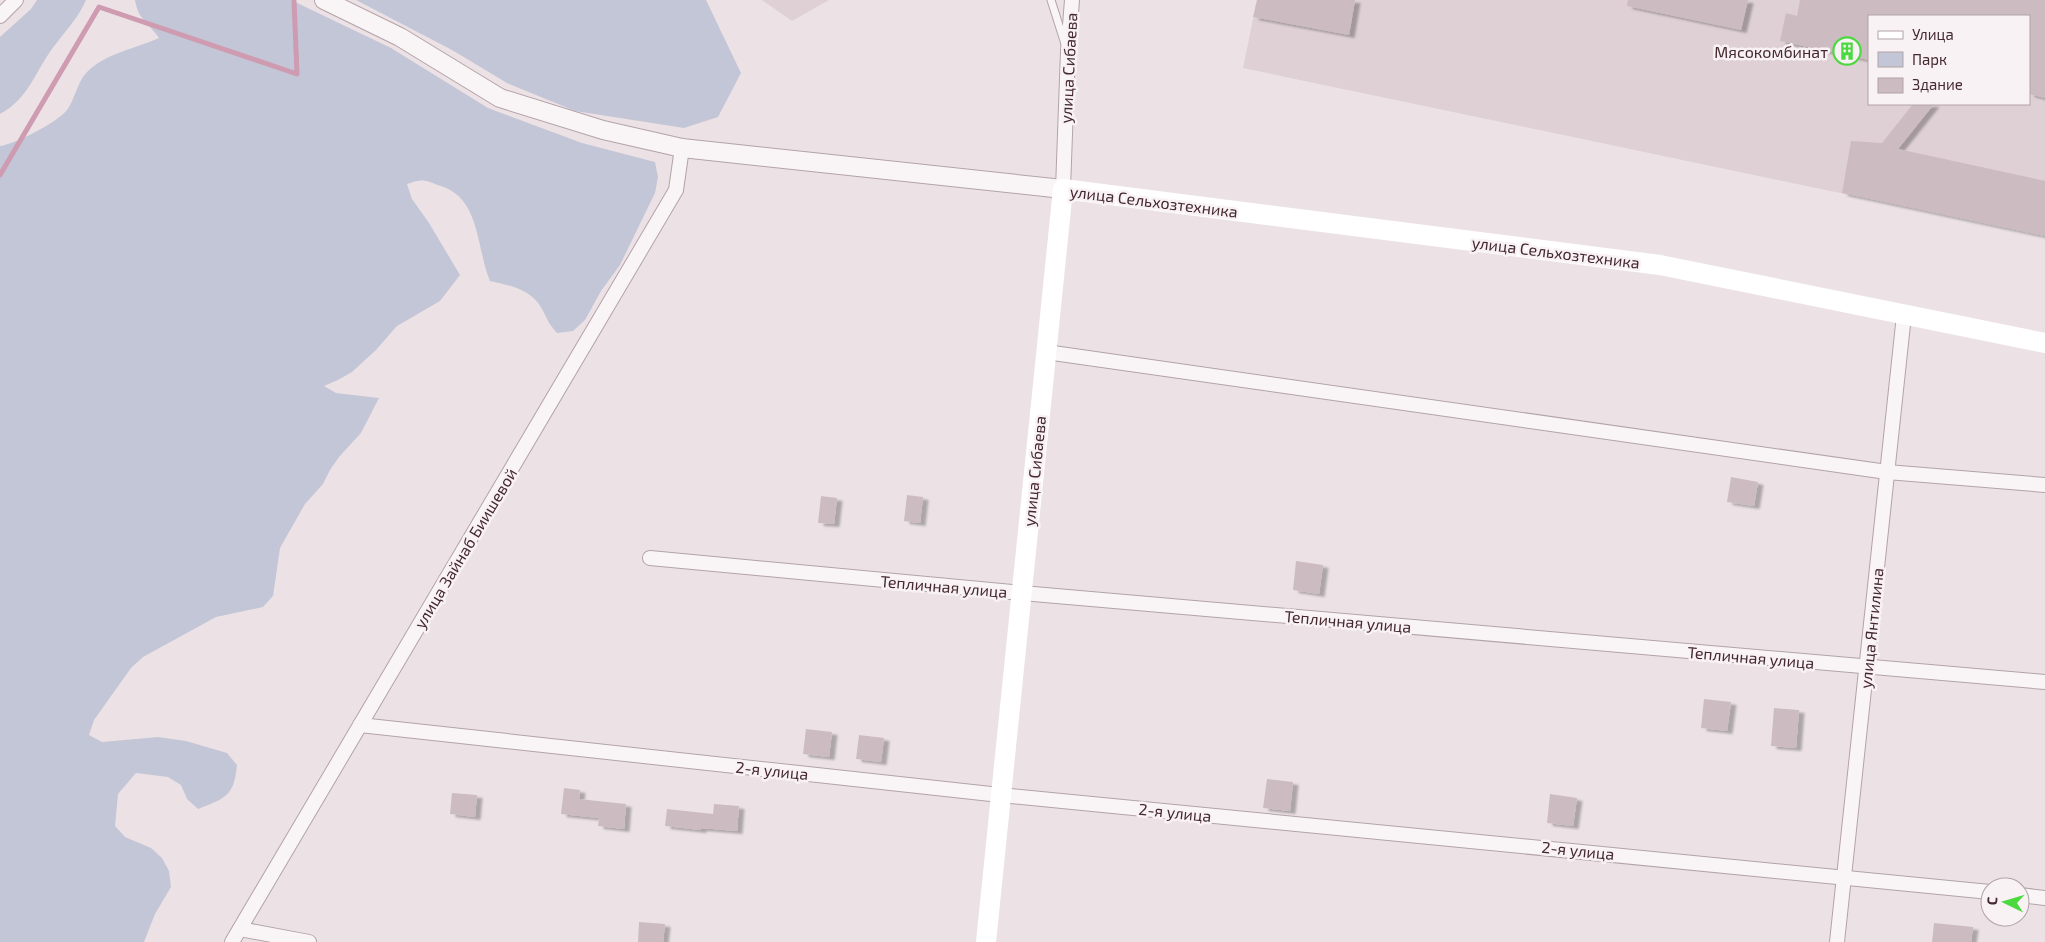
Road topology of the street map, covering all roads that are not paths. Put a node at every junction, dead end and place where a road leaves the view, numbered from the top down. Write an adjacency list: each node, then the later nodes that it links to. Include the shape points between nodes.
1 (16, 0): 5 (street)
2 (324, 0): 7 (street, via 400,38 500,98 603,130)
3 (1051, 0): 6 (lane)
4 (1072, 0): 6 (street, улица Сибаева)
5 (0, 16)
6 (1068, 51): 8 (street, улица Сибаева)
7 (682, 148): 8 (street); 18 (street, улица Зайнаб Биишевой, via 676,190)
8 (1062, 189): 9 (main road, улица Сельхозтехника, via 1660,265); 11 (main road, улица Сибаева)
9 (1904, 315): 10 (main road, улица Сельхозтехника); 12 (street, улица Янтилина)
10 (2045, 343)
11 (1046, 352): 12 (street); 15 (main road, улица Сибаева)
12 (1887, 472): 13 (street); 16 (street, улица Янтилина)
13 (2045, 485)
14 (650, 558): 15 (street, Тепличная улица)
15 (1022, 593): 16 (street, Тепличная улица); 19 (main road, улица Сибаева)
16 (1866, 667): 17 (street, Тепличная улица); 20 (street, улица Янтилина)
17 (2045, 682)
18 (360, 725): 19 (street, 2-я улица); 24 (street, улица Зайнаб Биишевой)
19 (1000, 795): 20 (street, 2-я улица); 27 (main road, улица Сибаева)
20 (1844, 876): 21 (street, 2-я улица); 28 (street, улица Янтилина)
21 (1980, 891)
22 (2030, 896): 23 (street)
23 (2045, 898)
24 (240, 929): 25 (street, улица Зайнаб Биишевой); 26 (street)
25 (232, 942)
26 (309, 942)
27 (986, 942)
28 (1838, 942)

